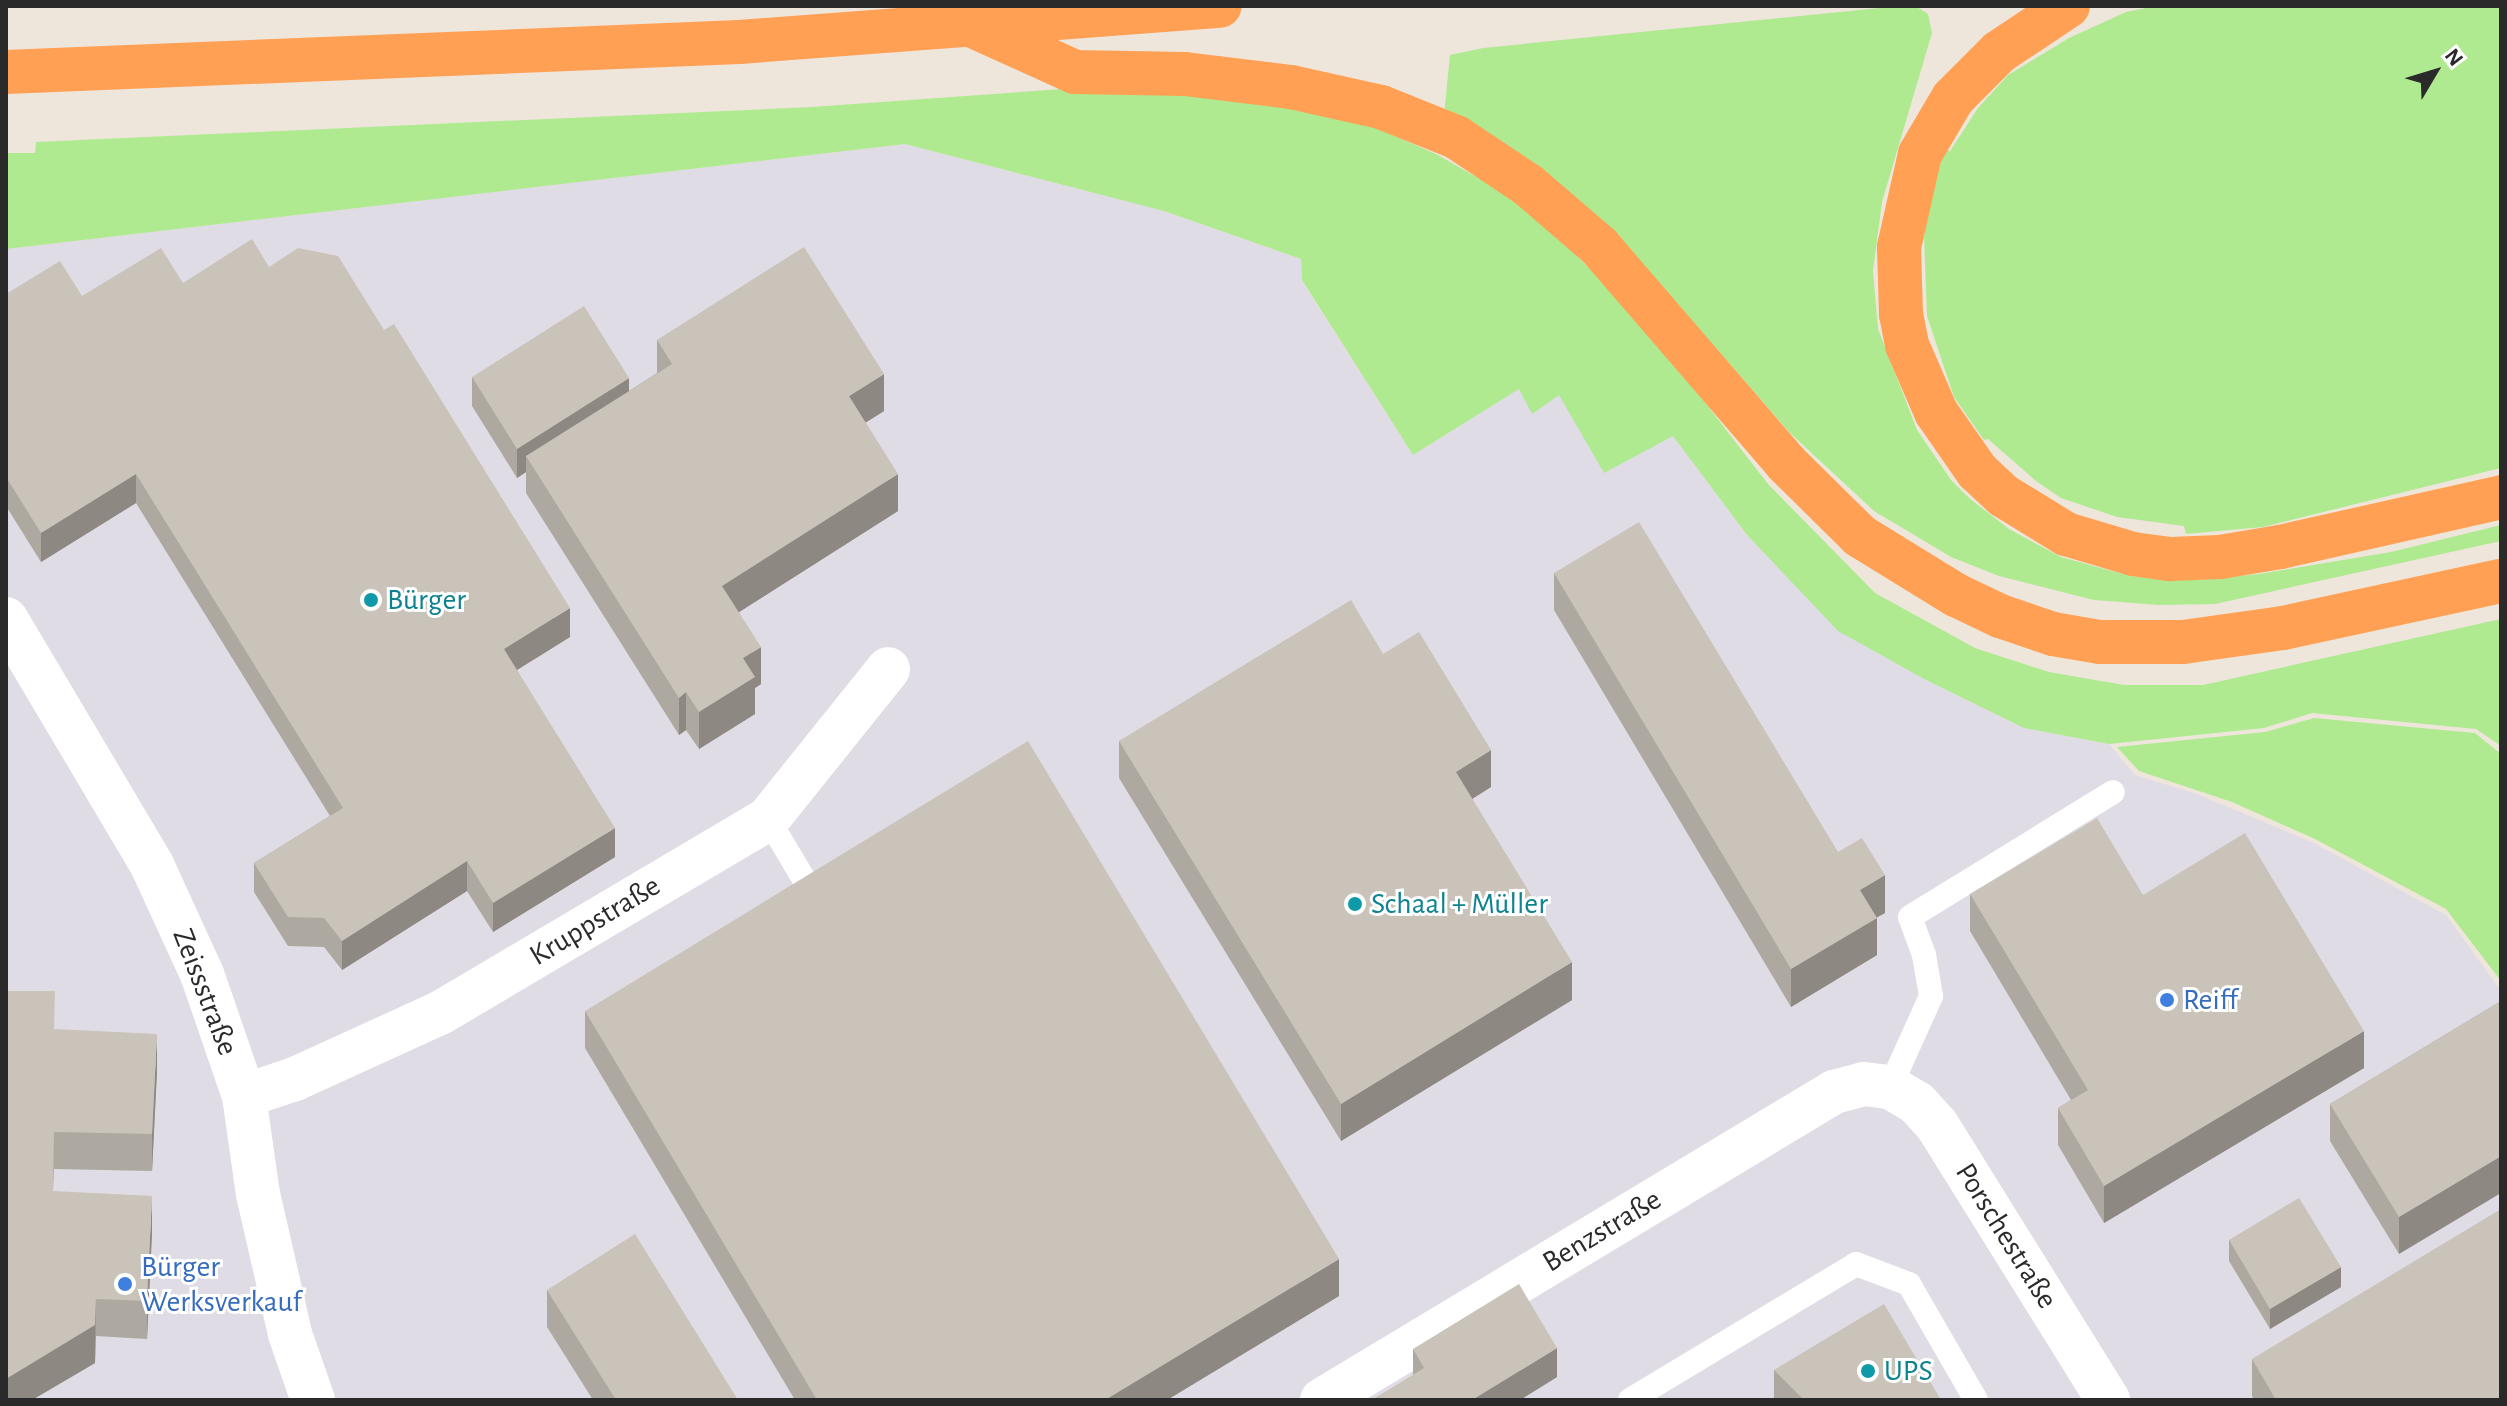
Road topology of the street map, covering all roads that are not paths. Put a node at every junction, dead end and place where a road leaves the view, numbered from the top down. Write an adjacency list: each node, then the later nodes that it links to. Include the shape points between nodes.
1 (1220, 6): 3 (highway)
2 (2068, 6): 5 (highway, via 1999,52 1953,98 1920,154 1901,236 1901,314 1907,345 1936,412 1977,471 2004,496 2066,534 2170,559 2280,547)
3 (973, 26): 4 (highway, via 739,42); 6 (highway, via 1075,72 1185,74 1291,87 1381,107 1456,137 1528,185 1599,246 1786,463 1860,536 2000,616 2053,634 2100,642 2183,642 2283,628)
4 (13, 72)
5 (2501, 497)
6 (2501, 581)
7 (6, 619): 13 (street, Zeissstraße, via 152,865 202,974)
8 (888, 669): 10 (street, Kruppstraße)
9 (2113, 792): 12 (lane, via 1910,917 1931,996)
10 (768, 819): 11 (lane); 13 (street, Kruppstraße, via 440,1013 295,1079)
11 (818, 903)
12 (1890, 1087): 15 (street, Benzstraße, via 1864,1084 1834,1092); 18 (street, Porschestraße, via 1917,1103 1937,1125)
13 (244, 1096): 14 (street, Zeissstraße, via 258,1194)
14 (313, 1400)
15 (1322, 1400)
16 (1630, 1400): 17 (lane, via 1856,1264 1909,1284)
17 (1976, 1400)
18 (2108, 1400)

